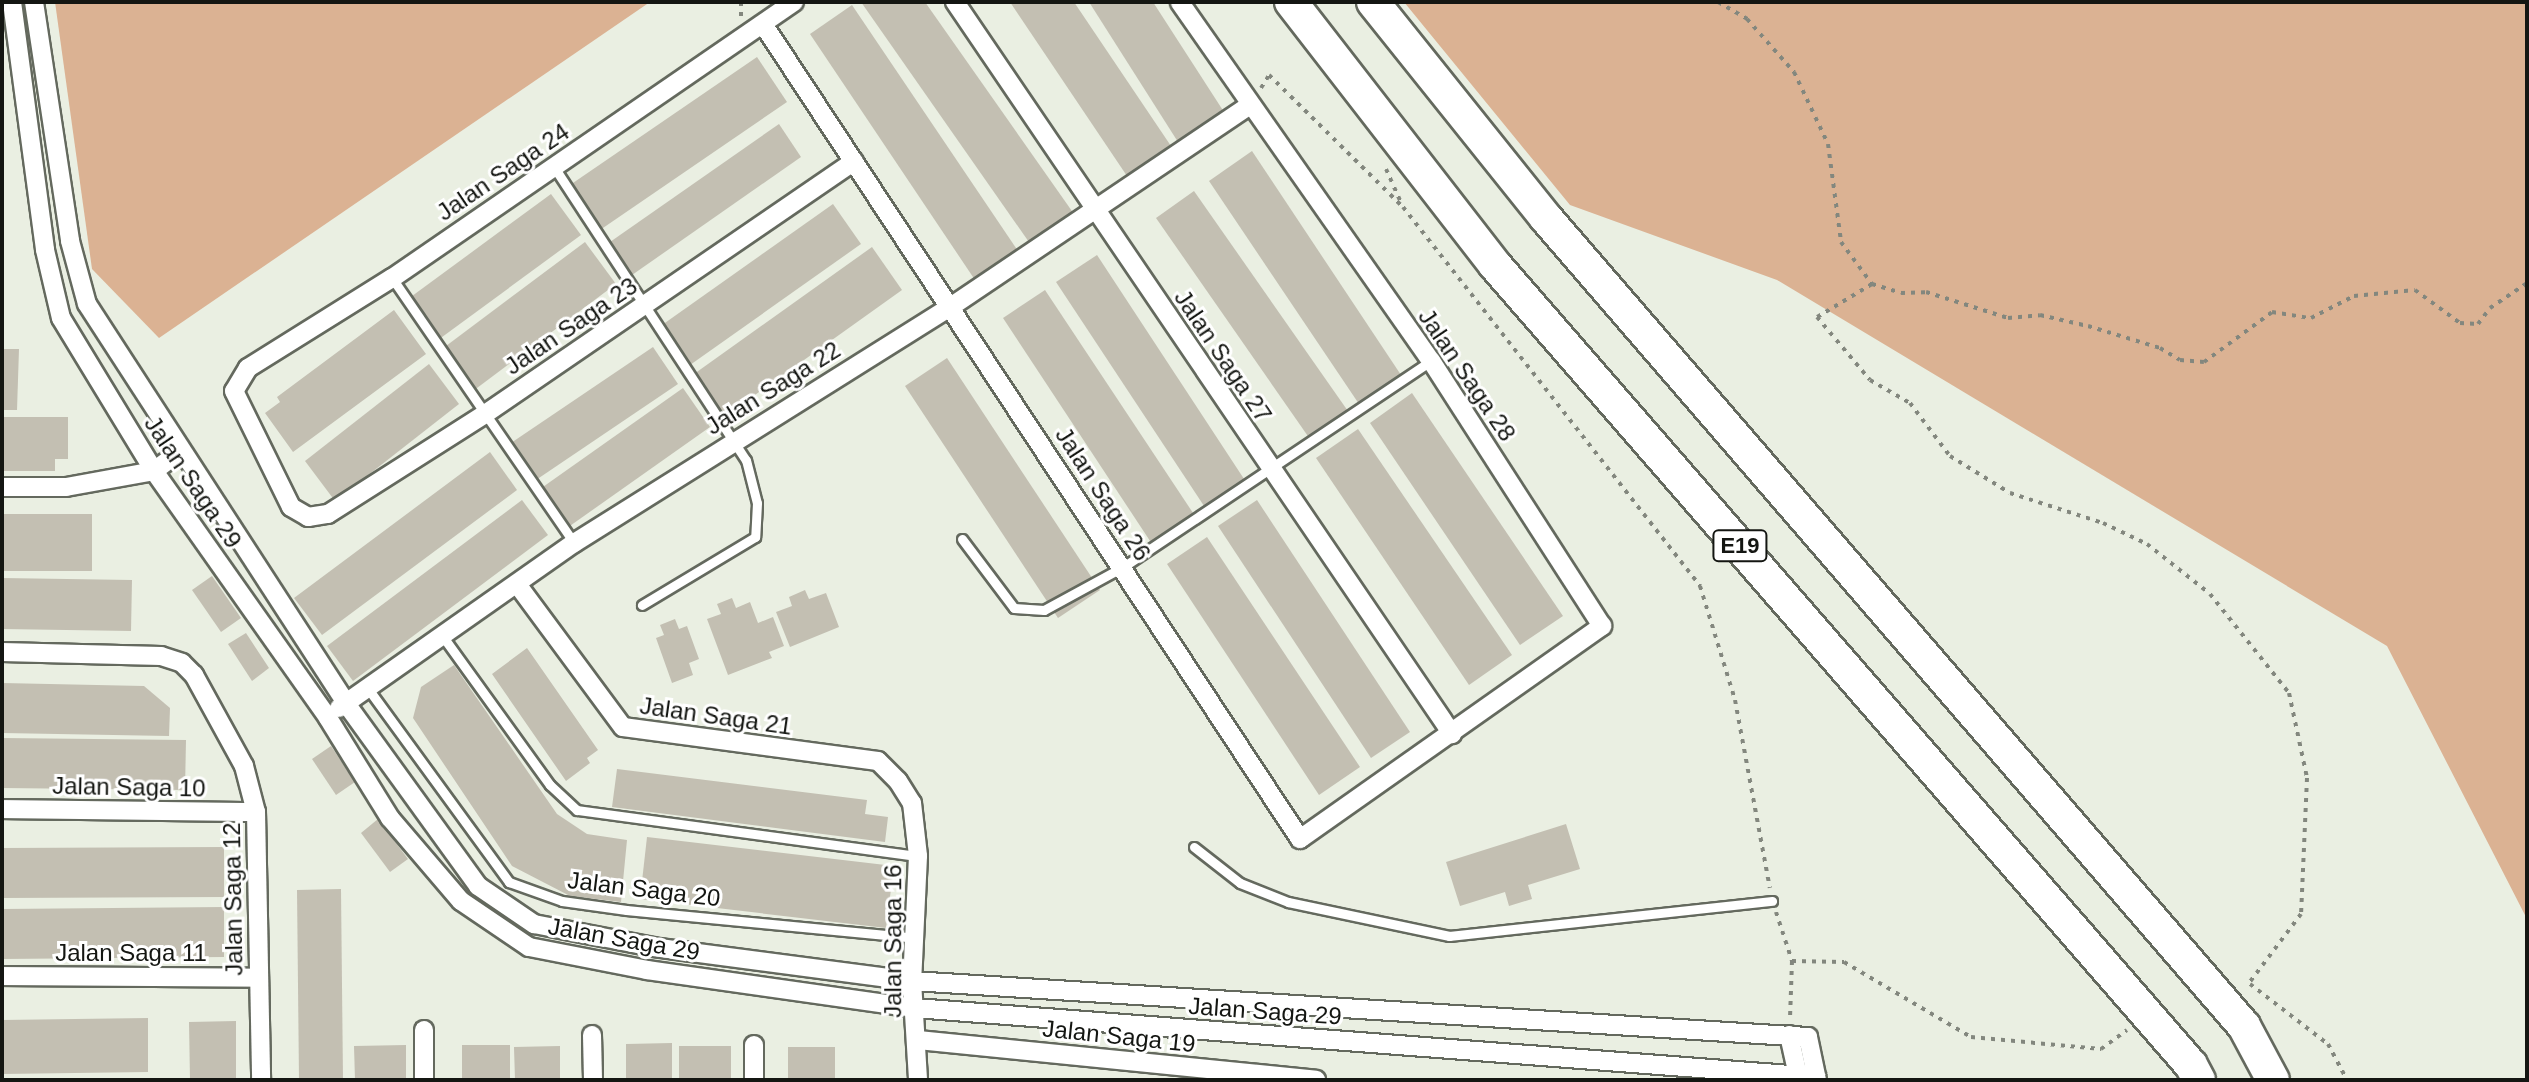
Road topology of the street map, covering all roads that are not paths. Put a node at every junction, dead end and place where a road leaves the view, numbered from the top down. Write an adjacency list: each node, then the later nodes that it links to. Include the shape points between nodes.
1 (794, 2): 8 (street, Jalan Saga 24)
2 (955, 2): 12 (street, Jalan Saga 27)
3 (1180, 2): 9 (street, Jalan Saga 28)
4 (1291, 2): 58 (highway, E19, bridge, via 1495,265)
5 (1373, 2): 59 (highway, E19, bridge, via 1546,218 2244,1026)
6 (8, 6): 7 (street); 21 (street, Jalan Saga 29, via 45,250 61,318)
7 (36, 6): 19 (street, Jalan Saga 29, via 70,241 87,304)
8 (763, 24): 10 (street, Jalan Saga 26); 11 (street, Jalan Saga 24)
9 (1249, 106): 12 (street, Jalan Saga 22); 16 (street, Jalan Saga 28)
10 (854, 161): 14 (street, Jalan Saga 23); 15 (street, Jalan Saga 26)
11 (554, 167): 13 (street, Jalan Saga 24); 14 (lane)
12 (1096, 209): 15 (street, Jalan Saga 22); 20 (street, Jalan Saga 27)
13 (392, 278): 17 (lane); 23 (street, Jalan Saga 24, via 237,379 234,391 291,507)
14 (643, 306): 17 (street, Jalan Saga 23); 18 (lane)
15 (952, 306): 18 (street, Jalan Saga 22); 26 (street, Jalan Saga 26)
16 (1431, 361): 20 (lane); 34 (street, Jalan Saga 28, via 1602,626)
17 (485, 414): 23 (street, Jalan Saga 23, via 328,514); 25 (lane)
18 (730, 442): 25 (street, Jalan Saga 22); 28 (lane, via 746,460 760,525 755,537)
19 (179, 452): 21 (street); 32 (street, Jalan Saga 29)
20 (1269, 469): 26 (lane); 34 (street, Jalan Saga 27, via 1387,632)
21 (154, 471): 22 (street, via 66,487); 33 (street, Jalan Saga 29)
22 (2, 487)
23 (308, 517)
24 (962, 539): 26 (lane, via 1014,608 1030,611 1044,610)
25 (574, 543): 27 (street, Jalan Saga 22)
26 (1123, 567): 34 (street, Jalan Saga 26, via 1300,839)
27 (517, 584): 29 (street, Jalan Saga 22); 35 (street, Jalan Saga 21, via 623,727 878,761)
28 (642, 605)
29 (441, 634): 31 (street, Jalan Saga 22); 39 (lane, via 550,785 577,810)
30 (2, 652): 37 (street, Jalan Saga 12, via 161,656 182,663 194,675 244,766)
31 (369, 690): 32 (street, Jalan Saga 22); 41 (lane, Jalan Saga 20, via 509,882 562,901 626,910)
32 (345, 702): 33 (street, Jalan Saga 22); 44 (street, Jalan Saga 29, via 478,886 534,924 653,947)
33 (328, 718): 45 (street, Jalan Saga 29, via 390,818 461,901 529,947 647,970)
34 (1452, 734)
35 (912, 803): 39 (street, Jalan Saga 16)
36 (2, 809): 37 (street, Jalan Saga 10)
37 (256, 812): 43 (street, Jalan Saga 12)
38 (1194, 847): 40 (lane, via 1240,883 1288,902 1449,936)
39 (918, 856): 41 (street, Jalan Saga 16)
40 (1772, 901)
41 (917, 938): 44 (street, Jalan Saga 16)
42 (2, 976): 43 (street, Jalan Saga 11)
43 (259, 978): 52 (street, Jalan Saga 12)
44 (912, 981): 45 (street, Jalan Saga 16); 51 (street, Jalan Saga 29, via 1798,1036)
45 (915, 1008): 48 (street, Jalan Saga 16); 51 (street, Jalan Saga 29)
46 (424, 1030): 53 (street)
47 (592, 1035): 54 (street)
48 (918, 1040): 50 (street, Jalan Saga 19); 56 (street, Jalan Saga 16)
49 (754, 1045): 55 (street)
50 (1265, 1077): 57 (street, Jalan Saga 19)
51 (1808, 1078)
52 (261, 1080)
53 (424, 1080)
54 (593, 1080)
55 (754, 1080)
56 (918, 1080)
57 (1316, 1080)
58 (2199, 1080)
59 (2273, 1080)

